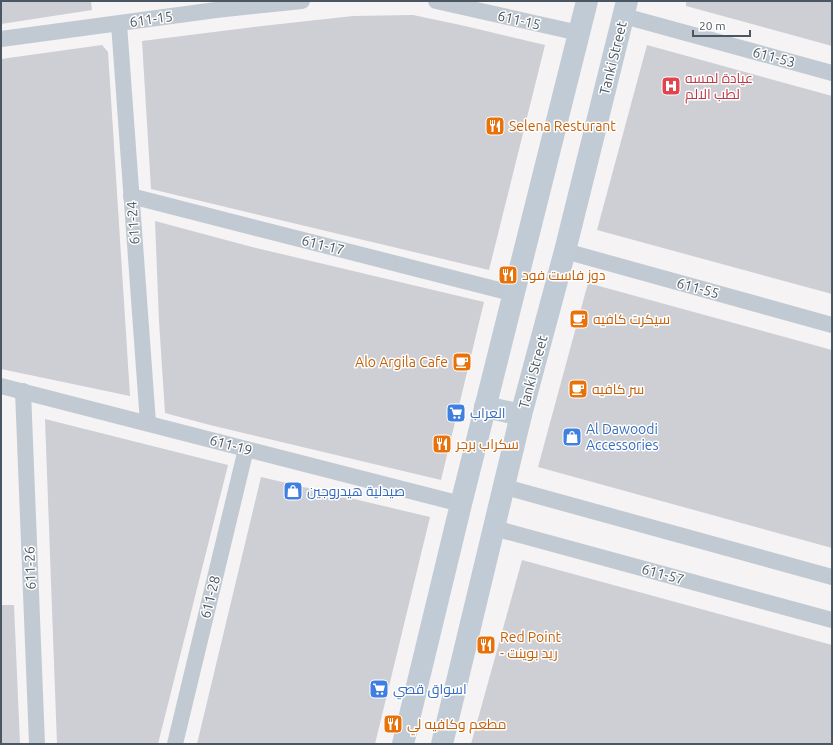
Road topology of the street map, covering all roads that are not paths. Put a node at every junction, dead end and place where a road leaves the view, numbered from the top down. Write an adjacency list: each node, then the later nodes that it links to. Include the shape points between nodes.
1 (302, 1): 4 (street, 611-15)
2 (436, 1): 7 (street, 611-15)
3 (587, 1): 7 (street)
4 (216, 5): 6 (street, 611-15)
5 (626, 8): 9 (street, 611-53); 11 (street, Tanki Street)
6 (119, 24): 8 (street, 611-15); 10 (street, 611-24)
7 (579, 33): 12 (street)
8 (1, 39)
9 (832, 73)
10 (131, 196): 12 (street, 611-17); 18 (street, 611-24)
11 (565, 251): 13 (street, 611-55); 17 (street, Tanki Street)
12 (515, 294): 16 (street)
13 (832, 325)
14 (1, 386): 15 (street, 611-19)
15 (23, 391): 18 (street, 611-19); 25 (street, 611-26)
16 (486, 407): 17 (street); 21 (street)
17 (521, 416): 20 (street, Tanki Street)
18 (148, 423): 19 (street, 611-19)
19 (246, 449): 21 (street, 611-19); 26 (street, 611-28)
20 (505, 486): 22 (street, Tanki Street); 23 (street)
21 (461, 504): 27 (street)
22 (494, 528): 24 (street, 611-57); 28 (street, Tanki Street)
23 (832, 577)
24 (832, 620)
25 (37, 744)
26 (175, 744)
27 (403, 744)
28 (442, 744)

